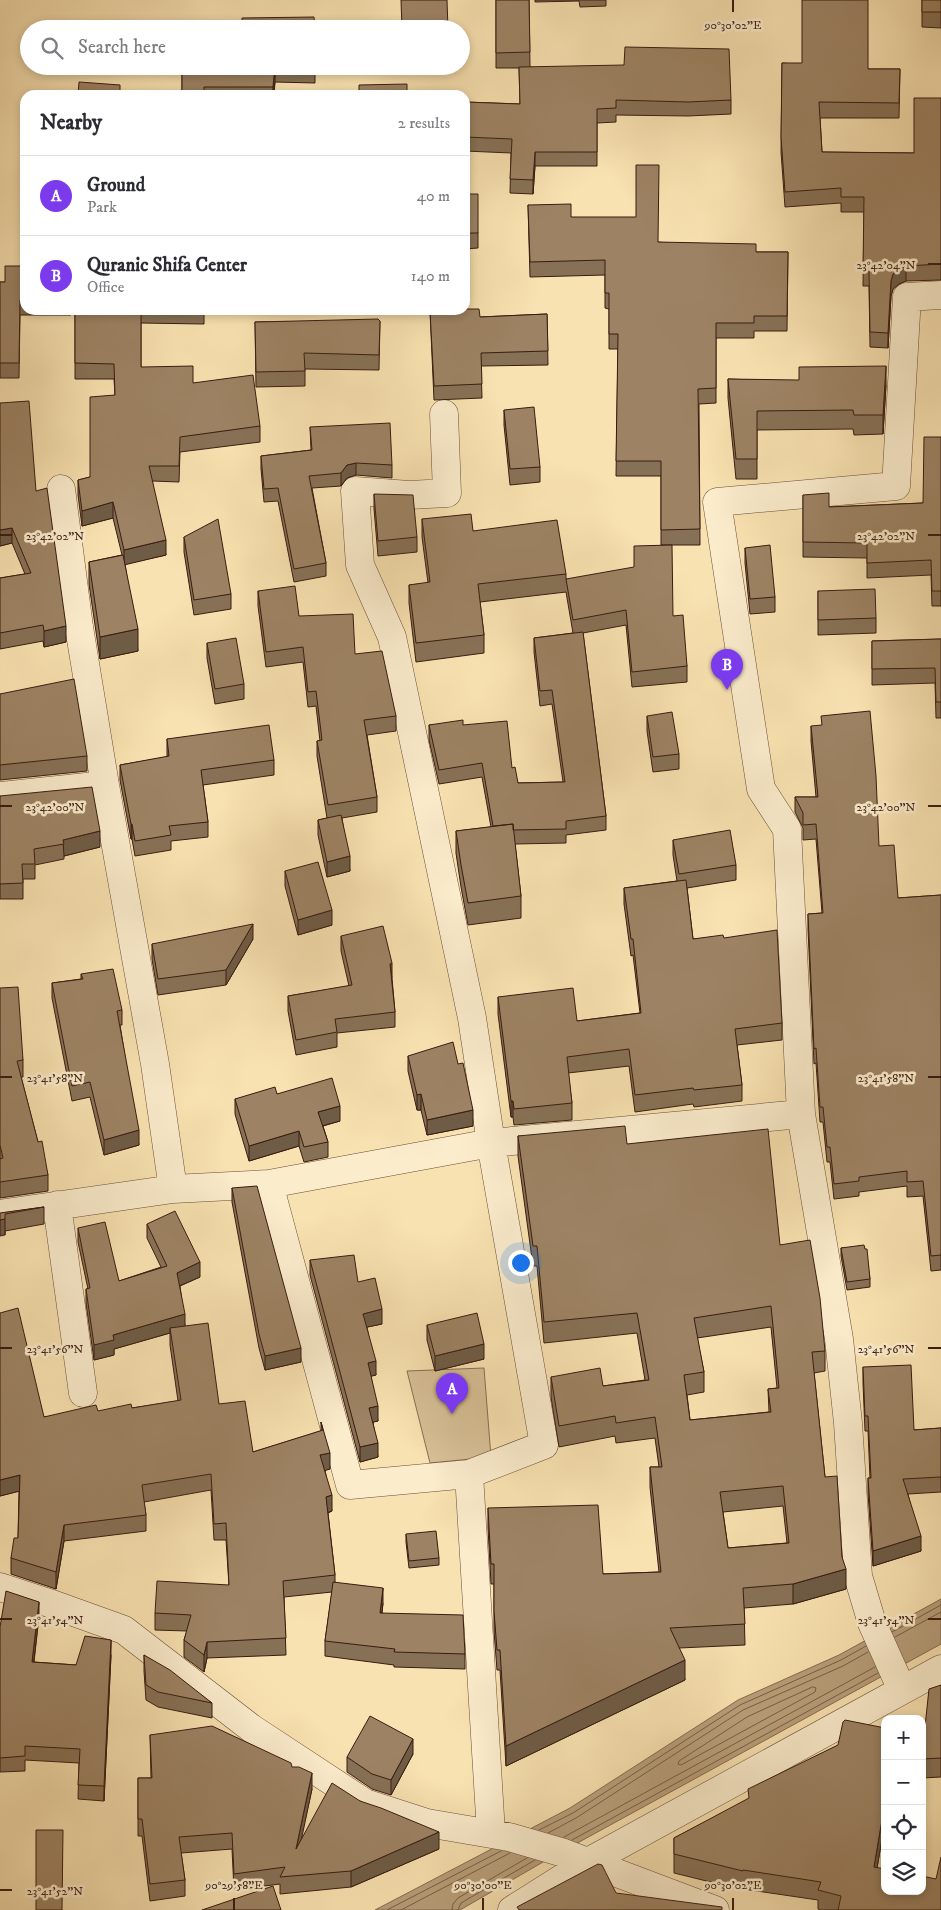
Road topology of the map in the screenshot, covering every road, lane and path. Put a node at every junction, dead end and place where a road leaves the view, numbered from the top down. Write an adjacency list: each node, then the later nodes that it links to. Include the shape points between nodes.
1 (941, 295): 6 (street, via 907,297 896,486 716,502 760,789 788,829)
2 (444, 414): 7 (street, via 447,493 409,495 355,491 360,566 392,637 472,1018)
3 (61, 489): 4 (street, via 79,628)
4 (105, 784): 5 (street); 9 (street, via 155,1064)
5 (0, 796)
6 (801, 1114): 7 (street); 16 (street, via 839,1339 858,1576 872,1622)
7 (491, 1143): 8 (street); 13 (street, via 544,1445)
8 (269, 1184): 9 (street); 13 (street, via 350,1486)
9 (173, 1189): 10 (street)
10 (57, 1206): 11 (street); 12 (street)
11 (0, 1214)
12 (83, 1393)
13 (470, 1474): 17 (street)
14 (0, 1587): 17 (street, via 124,1630 251,1728 365,1803 427,1823)
15 (941, 1669): 16 (street)
16 (902, 1690): 18 (street)
17 (500, 1835): 18 (street)
18 (576, 1858): 19 (street); 20 (street)
19 (512, 1910)
20 (715, 1910)

